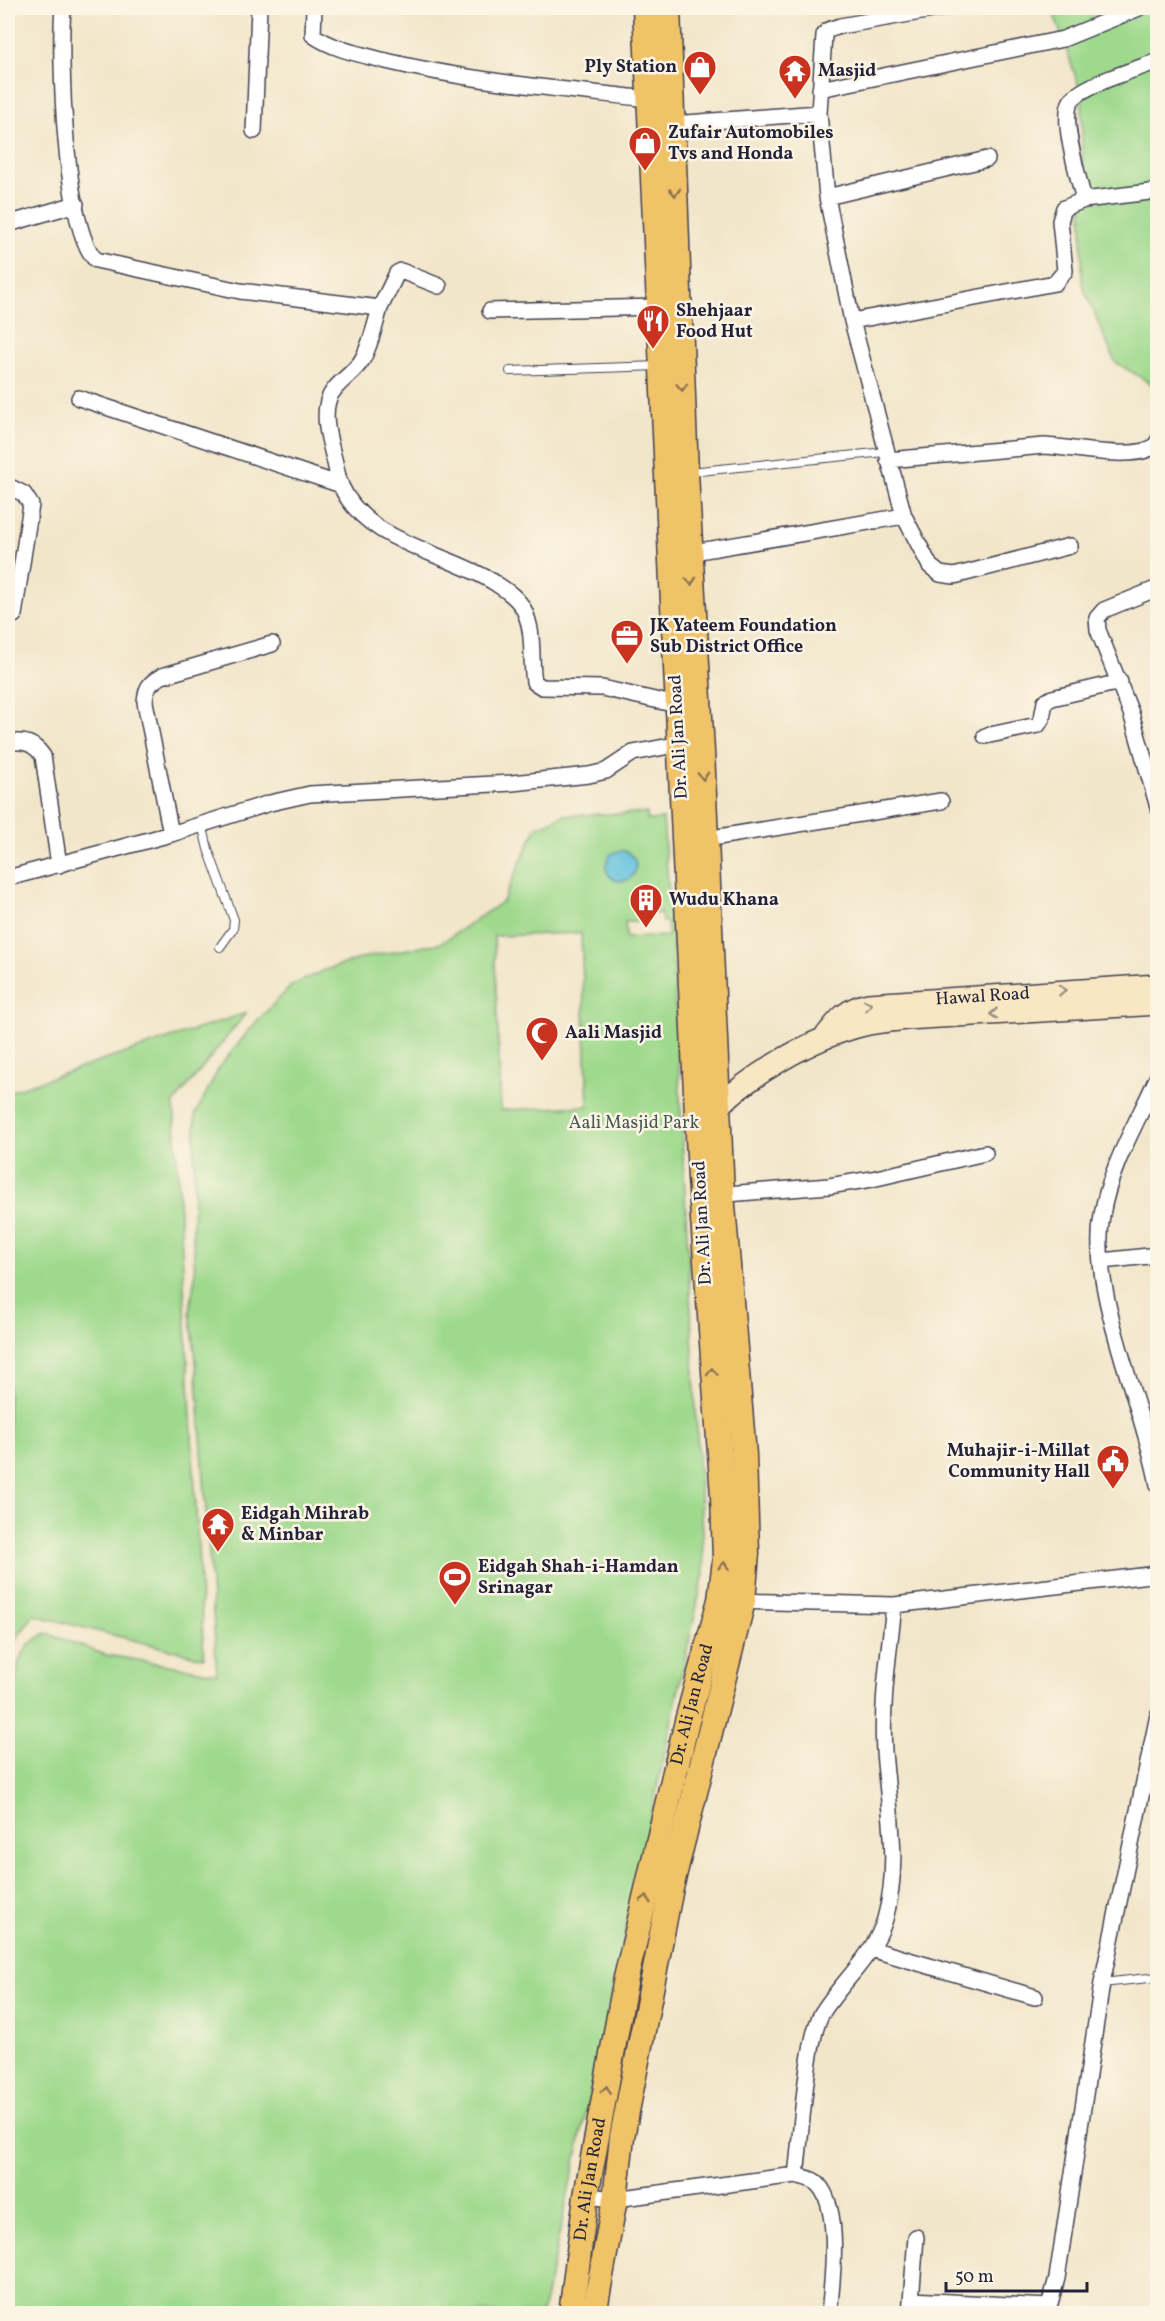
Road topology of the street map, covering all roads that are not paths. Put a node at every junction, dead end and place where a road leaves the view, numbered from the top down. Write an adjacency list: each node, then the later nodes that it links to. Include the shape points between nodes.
1 (63, 8): 18 (street, via 60,42 64,121)
2 (259, 8): 13 (street)
3 (314, 8): 10 (street, via 313,35 367,56 460,76)
4 (645, 8): 10 (main road, Dr. Ali Jan Road)
5 (668, 8): 12 (main road, Dr. Ali Jan Road)
6 (944, 8): 9 (street, via 828,30 822,43)
7 (1139, 8): 9 (street, via 1063,39)
8 (1158, 61): 17 (street, via 1072,99 1067,109 1068,125)
9 (820, 89): 11 (street)
10 (649, 99): 21 (main road, Dr. Ali Jan Road)
11 (819, 113): 12 (street); 16 (street)
12 (673, 124): 30 (main road, Dr. Ali Jan Road, one-way to 30)
13 (254, 132)
14 (987, 159): 16 (street)
15 (1158, 191): 17 (street)
16 (827, 197): 24 (street)
17 (1084, 200): 24 (street, via 1061,213 1066,261 1062,278 1055,283)
18 (76, 204): 19 (street); 22 (street, via 89,254 109,265 240,291)
19 (8, 224)
20 (439, 286): 22 (street, via 401,271)
21 (658, 307): 23 (street); 25 (main road, Dr. Ali Jan Road)
22 (380, 308): 31 (street, via 362,360 333,390 328,401 329,439)
23 (490, 311)
24 (852, 321): 29 (street)
25 (660, 366): 26 (lane); 35 (main road, Dr. Ali Jan Road)
26 (510, 371)
27 (79, 398): 31 (street)
28 (1158, 441): 29 (street, via 1147,451 1123,454 1044,446)
29 (887, 456): 30 (lane); 33 (street)
30 (686, 473): 35 (main road, Dr. Ali Jan Road)
31 (341, 484): 40 (street, via 363,518 380,529 481,574 510,592 524,609 531,635 534,682 542,687 602,688)
32 (8, 486): 37 (street, via 24,494 31,505)
33 (904, 516): 34 (street, via 930,566 940,574 954,576); 35 (street)
34 (1070, 546)
35 (679, 554): 40 (main road, Dr. Ali Jan Road); 48 (main road, Dr. Ali Jan Road, one-way to 48)
36 (1158, 588): 39 (street, via 1104,610 1097,618 1098,630)
37 (14, 615)
38 (272, 644): 47 (street, via 162,676 146,690 145,702)
39 (1120, 682): 41 (street, via 1052,698 1045,702 1038,725); 45 (street)
40 (677, 705): 43 (main road, Dr. Ali Jan Road)
41 (985, 736)
42 (8, 742): 49 (street, via 36,746 43,756)
43 (680, 744): 46 (street, via 633,753 606,771 589,775 310,794); 52 (main road, Dr. Ali Jan Road)
44 (940, 801): 48 (street)
45 (1158, 807)
46 (202, 824): 47 (street); 51 (lane, via 234,920 233,929)
47 (171, 834): 49 (street)
48 (706, 839): 52 (main road, Dr. Ali Jan Road)
49 (59, 865): 50 (street)
50 (8, 878)
51 (220, 947)
52 (700, 956): 57 (main road, Dr. Ali Jan Road); 58 (main road, Dr. Ali Jan Road)
53 (1158, 985): 55 (main road, Hawal Road, one-way to 53, via 843,1013 868,1004)
54 (1158, 1004): 55 (main road, Hawal Road, one-way to 55, via 906,1019 866,1024)
55 (823, 1038): 57 (main road, Hawal Road, via 763,1073)
56 (1158, 1076): 62 (street, via 1111,1176 1101,1217)
57 (718, 1106): 58 (main road, Hawal Road); 60 (main road, Dr. Ali Jan Road)
58 (698, 1125): 60 (main road, Dr. Ali Jan Road)
59 (985, 1153): 60 (street, via 829,1186)
60 (712, 1195): 66 (main road, Dr. Ali Jan Road, via 744,1455 747,1553)
61 (1158, 1255): 62 (street)
62 (1102, 1261): 63 (street, via 1108,1301)
63 (1152, 1432): 64 (street)
64 (1158, 1485)
65 (1158, 1574): 67 (street)
66 (732, 1601): 67 (street); 74 (main road, Dr. Ali Jan Road, one-way to 66, via 626,1978 687,1721); 75 (main road, Dr. Ali Jan Road, via 622,2137)
67 (894, 1605): 69 (street, via 884,1737 893,1838 892,1881 885,1920)
68 (1158, 1715): 71 (street)
69 (871, 1949): 72 (street); 73 (street, via 822,2014 813,2038)
70 (1158, 1977): 71 (lane)
71 (1102, 1983): 78 (street, via 1057,2278)
72 (1035, 1997)
73 (796, 2175): 75 (street); 81 (street, via 814,2182 828,2200 833,2280)
74 (586, 2196): 75 (street); 79 (main road, Dr. Ali Jan Road)
75 (615, 2199): 80 (main road, Dr. Ali Jan Road)
76 (916, 2237): 77 (street)
77 (911, 2307): 78 (street)
78 (1048, 2310)
79 (571, 2313)
80 (594, 2313)
81 (829, 2313)

